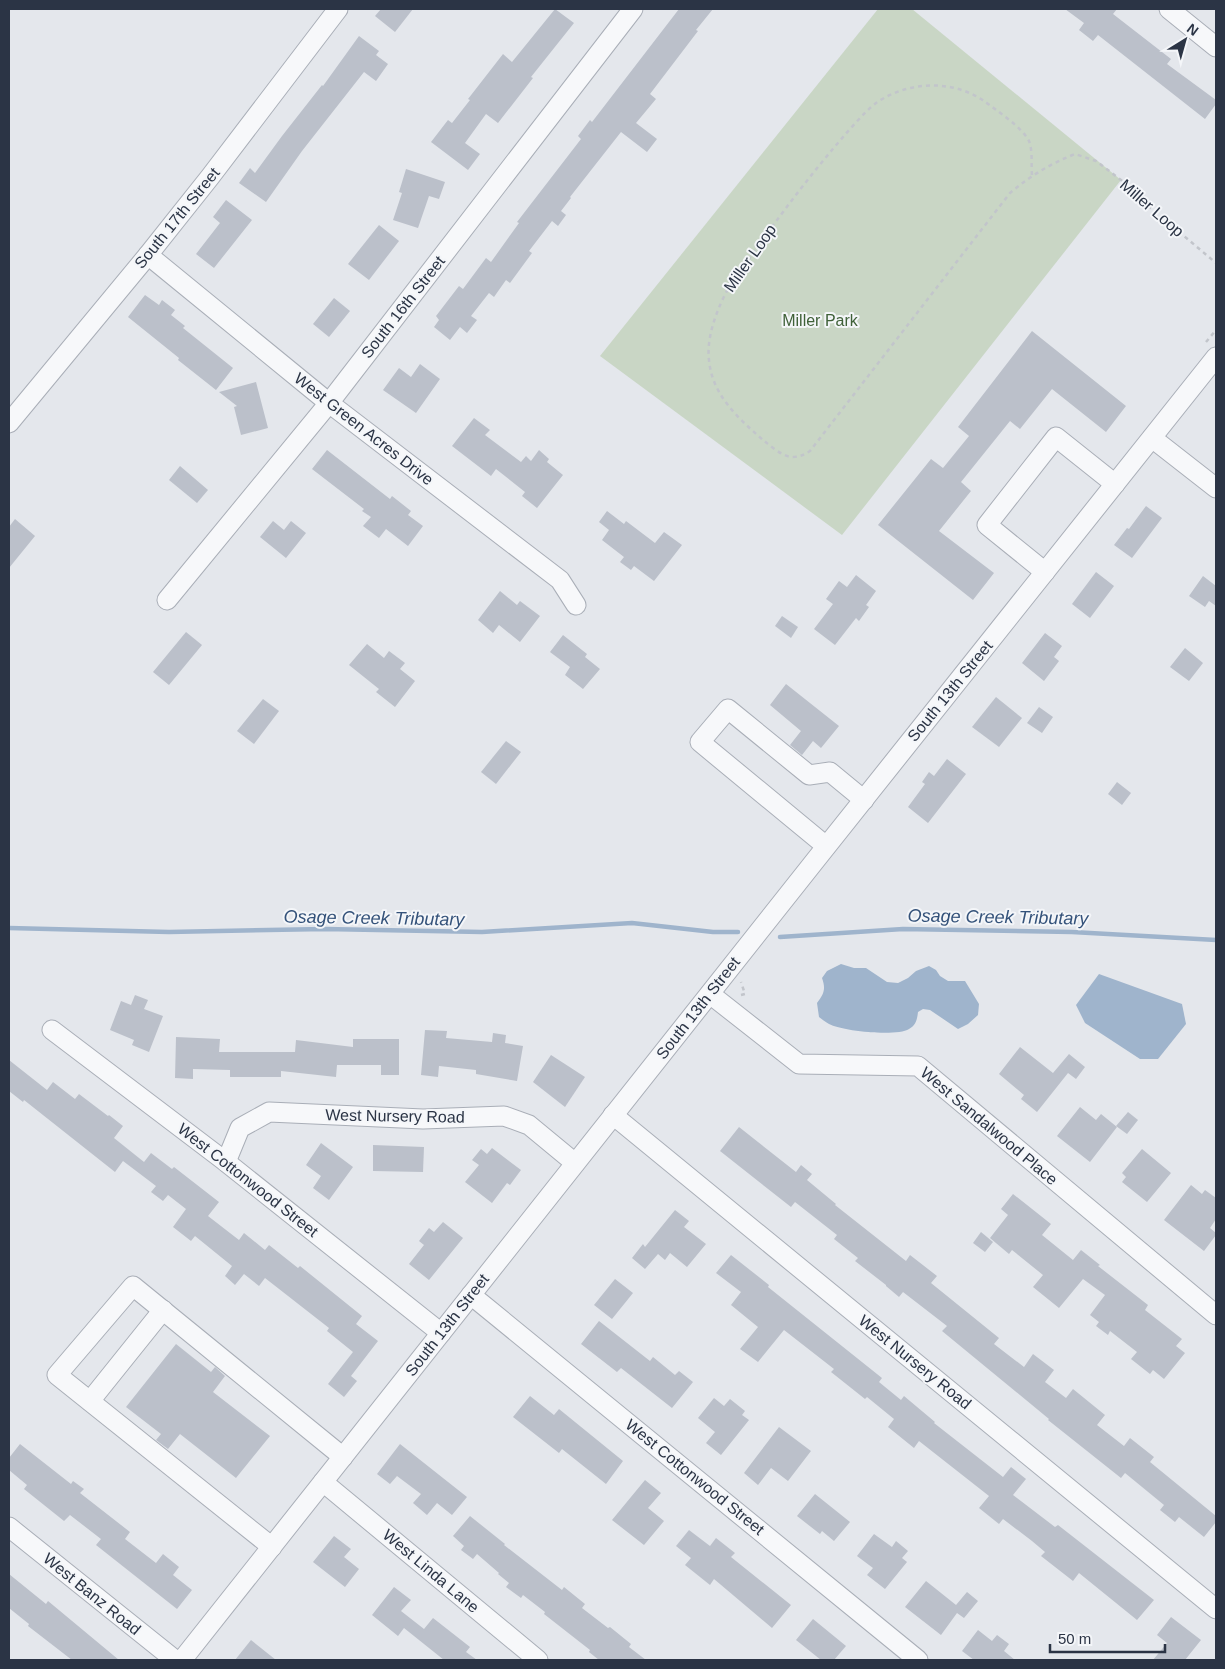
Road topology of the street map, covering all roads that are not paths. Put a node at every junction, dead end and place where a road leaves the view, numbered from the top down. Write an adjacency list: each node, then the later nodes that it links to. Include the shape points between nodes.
1 (338, 9): 5 (street, South 17th Street)
2 (633, 9): 7 (street, South 16th Street)
3 (1169, 9): 4 (street)
4 (1216, 47)
5 (148, 255): 7 (street, West Green Acres Drive); 8 (street, South 17th Street)
6 (1216, 357): 9 (street, South 13th Street)
7 (329, 403): 13 (street, South 16th Street); 14 (street, West Green Acres Drive, via 560,580)
8 (9, 423)
9 (1152, 438): 10 (street, South 13th Street); 11 (street)
10 (1115, 484): 12 (street, South 13th Street); 12 (street, via 1056,437 1044,452 986,525)
11 (1216, 488)
12 (1045, 572): 15 (street, South 13th Street)
13 (167, 600)
14 (576, 605)
15 (864, 800): 16 (street, South 13th Street); 16 (street, via 830,772 810,775 728,709 700,742)
16 (826, 846): 17 (street, South 13th Street)
17 (710, 994): 19 (street, South 13th Street); 24 (street, West Sandalwood Place, via 798,1064 918,1066)
18 (52, 1030): 20 (street, West Cottonwood Street)
19 (613, 1115): 21 (street, South 13th Street); 31 (street, West Nursery Road)
20 (226, 1162): 21 (street, West Nursery Road, via 240,1128 269,1112 423,1119 504,1116 529,1125); 25 (street, West Cottonwood Street)
21 (575, 1163): 22 (street, South 13th Street)
22 (471, 1295): 25 (street, South 13th Street); 35 (street, West Cottonwood Street)
23 (163, 1310): 26 (street); 26 (street, via 133,1286 57,1375); 27 (street)
24 (1216, 1315)
25 (441, 1333): 27 (street, South 13th Street)
26 (90, 1401): 30 (street)
27 (343, 1457): 28 (street, South 13th Street)
28 (323, 1482): 30 (street, South 13th Street); 34 (street, West Linda Lane)
29 (9, 1527): 32 (street, West Banz Road)
30 (272, 1546): 33 (street, South 13th Street)
31 (1216, 1609)
32 (175, 1660)
33 (182, 1660)
34 (538, 1660)
35 (918, 1660)

